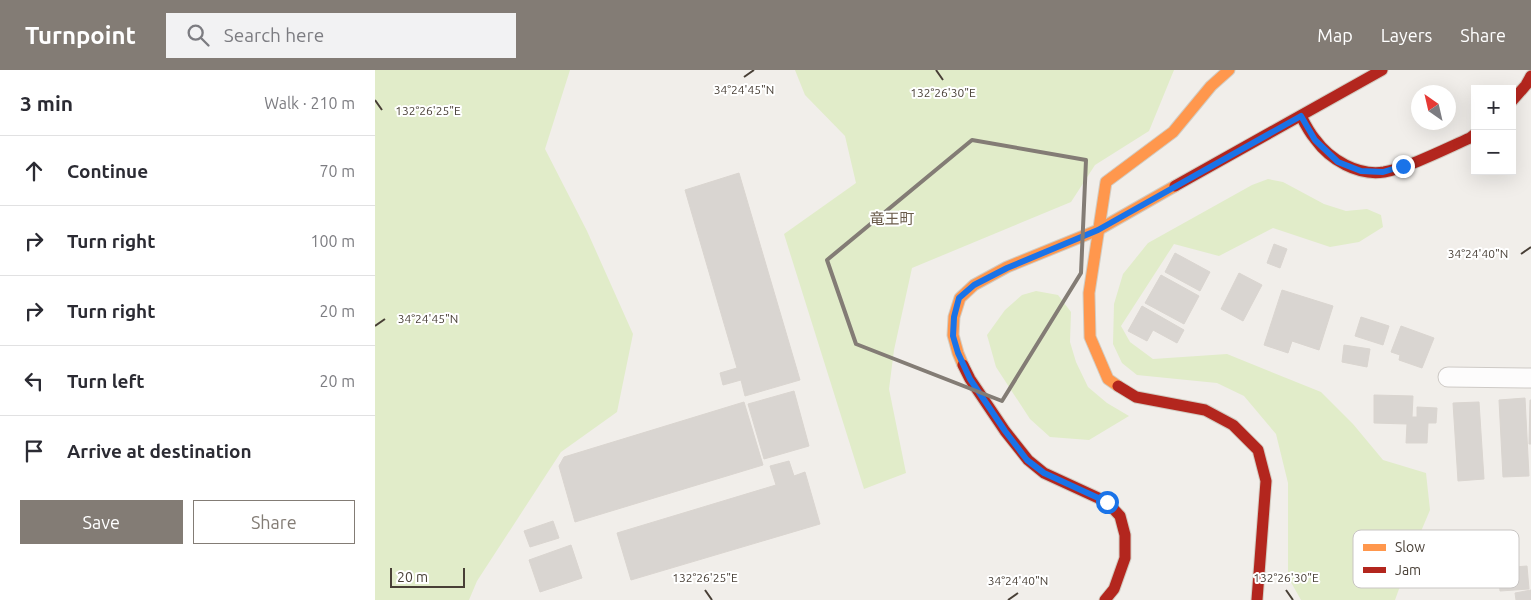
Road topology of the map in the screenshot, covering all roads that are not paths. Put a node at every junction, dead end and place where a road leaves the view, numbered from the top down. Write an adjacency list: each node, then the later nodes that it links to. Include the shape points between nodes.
1 (1229, 70): 7 (street, via 1211,86 1173,132 1105,182)
2 (1381, 70): 5 (street)
3 (1531, 76): 4 (street)
4 (1516, 96)
5 (1301, 116): 6 (street, via 1315,140 1338,162 1361,171 1383,172 1403,166); 7 (street)
6 (1471, 137)
7 (1098, 230): 10 (street, via 974,285 959,298 953,336 970,379 1027,460 1044,473 1107,502 1120,516 1125,535 1125,558 1114,588); 11 (street, via 1089,293 1090,337 1108,379 1136,398 1205,410 1233,425 1259,450 1266,481)
8 (1448, 377): 9 (street)
9 (1531, 378)
10 (1105, 600)
11 (1257, 600)

